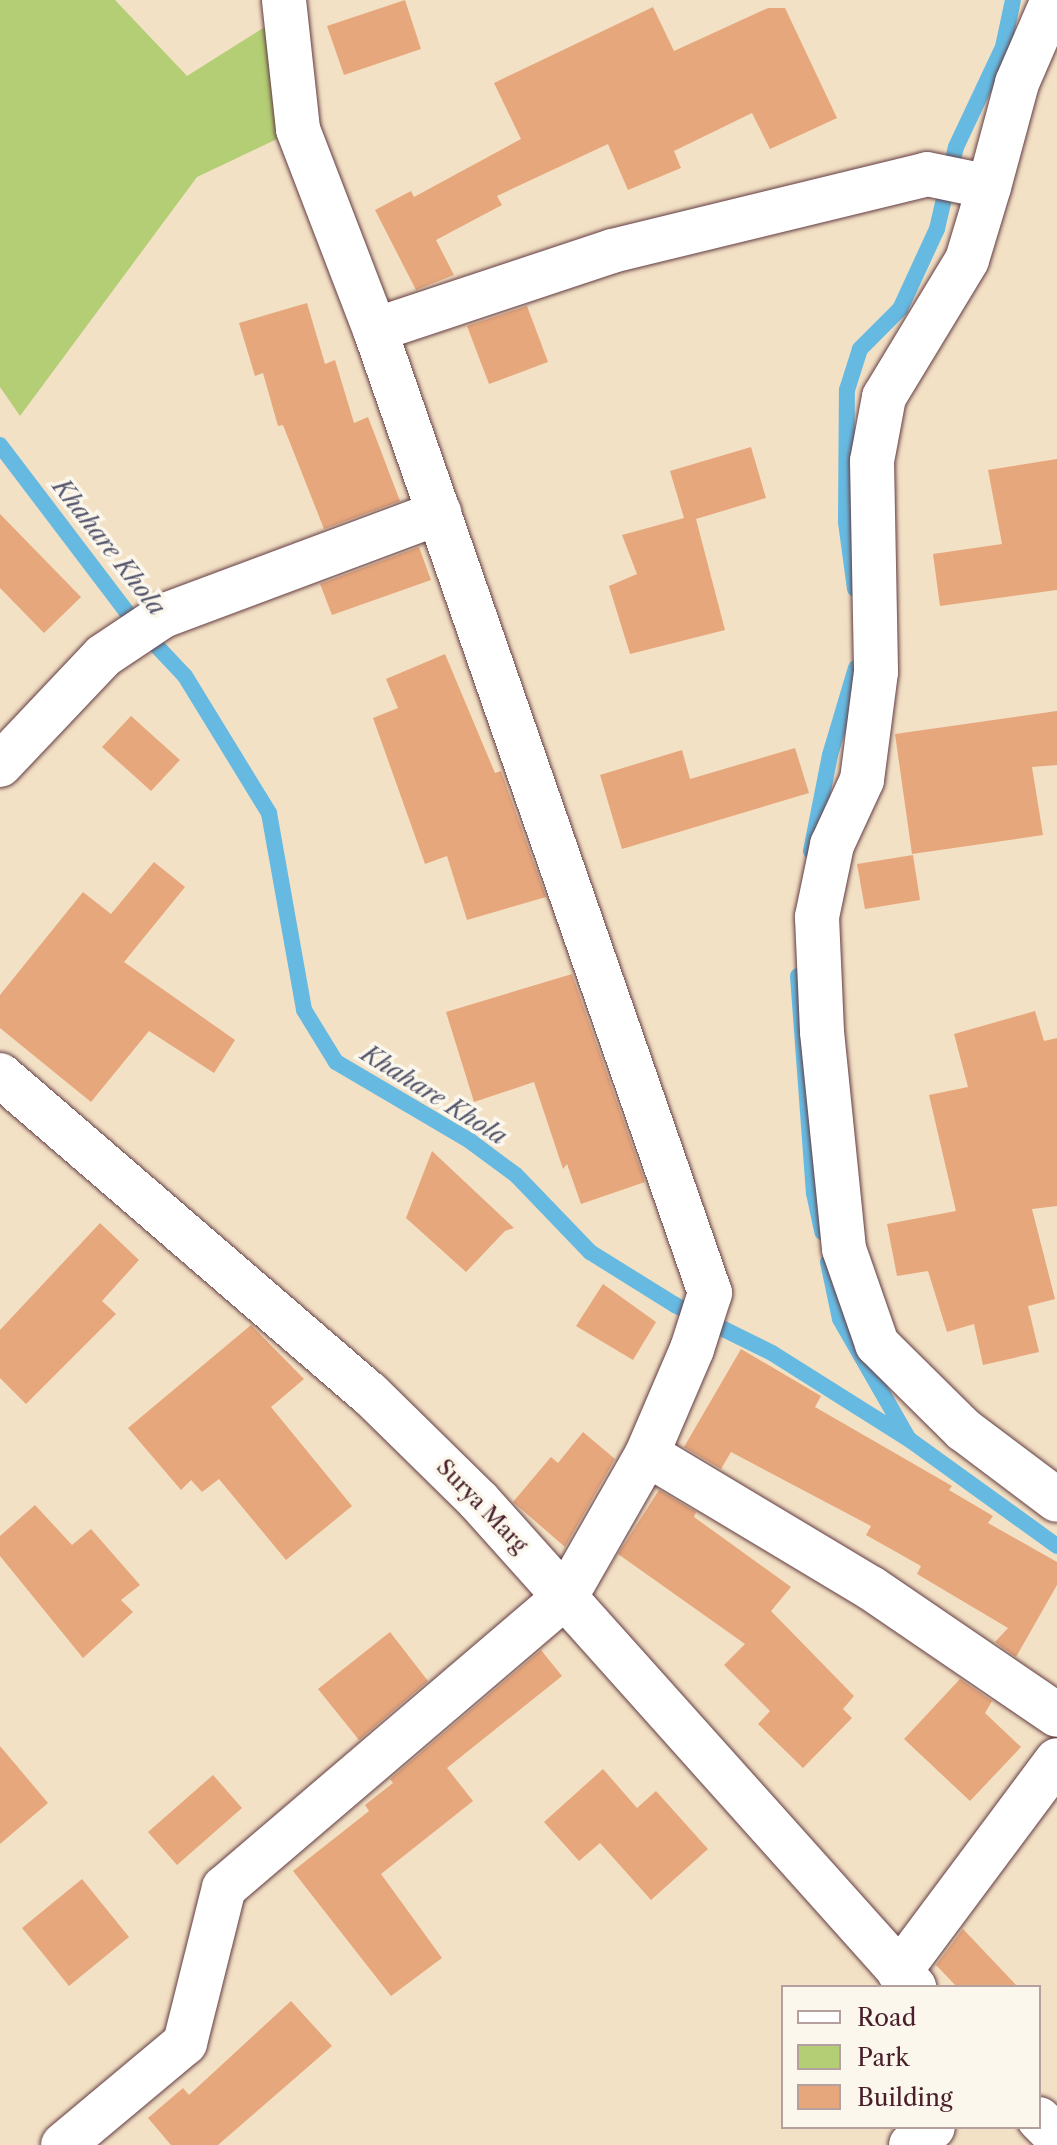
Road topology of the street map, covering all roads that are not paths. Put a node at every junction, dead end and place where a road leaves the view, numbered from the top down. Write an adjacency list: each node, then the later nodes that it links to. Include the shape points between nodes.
1 (284, 0): 4 (street, via 298,129)
2 (1053, 0): 3 (street)
3 (979, 184): 4 (street, via 927,174 612,251); 9 (street, via 967,260 884,397 872,461 876,672 862,780 832,845 817,917 822,1032 844,1249 877,1344 964,1430)
4 (375, 330): 5 (street)
5 (439, 513): 6 (street, via 163,616 103,656); 8 (street, via 710,1293)
6 (0, 765)
7 (0, 1075): 10 (street, Surya Marg, via 369,1393)
8 (647, 1454): 10 (street); 11 (street, via 871,1588)
9 (1057, 1500)
10 (566, 1596): 13 (street, Surya Marg); 17 (street, via 224,1888 185,2043)
11 (1057, 1715)
12 (1057, 1760): 13 (street)
13 (907, 1979)
14 (1041, 2121): 16 (street)
15 (931, 2129): 18 (street)
16 (1057, 2137)
17 (63, 2145)
18 (911, 2145)

